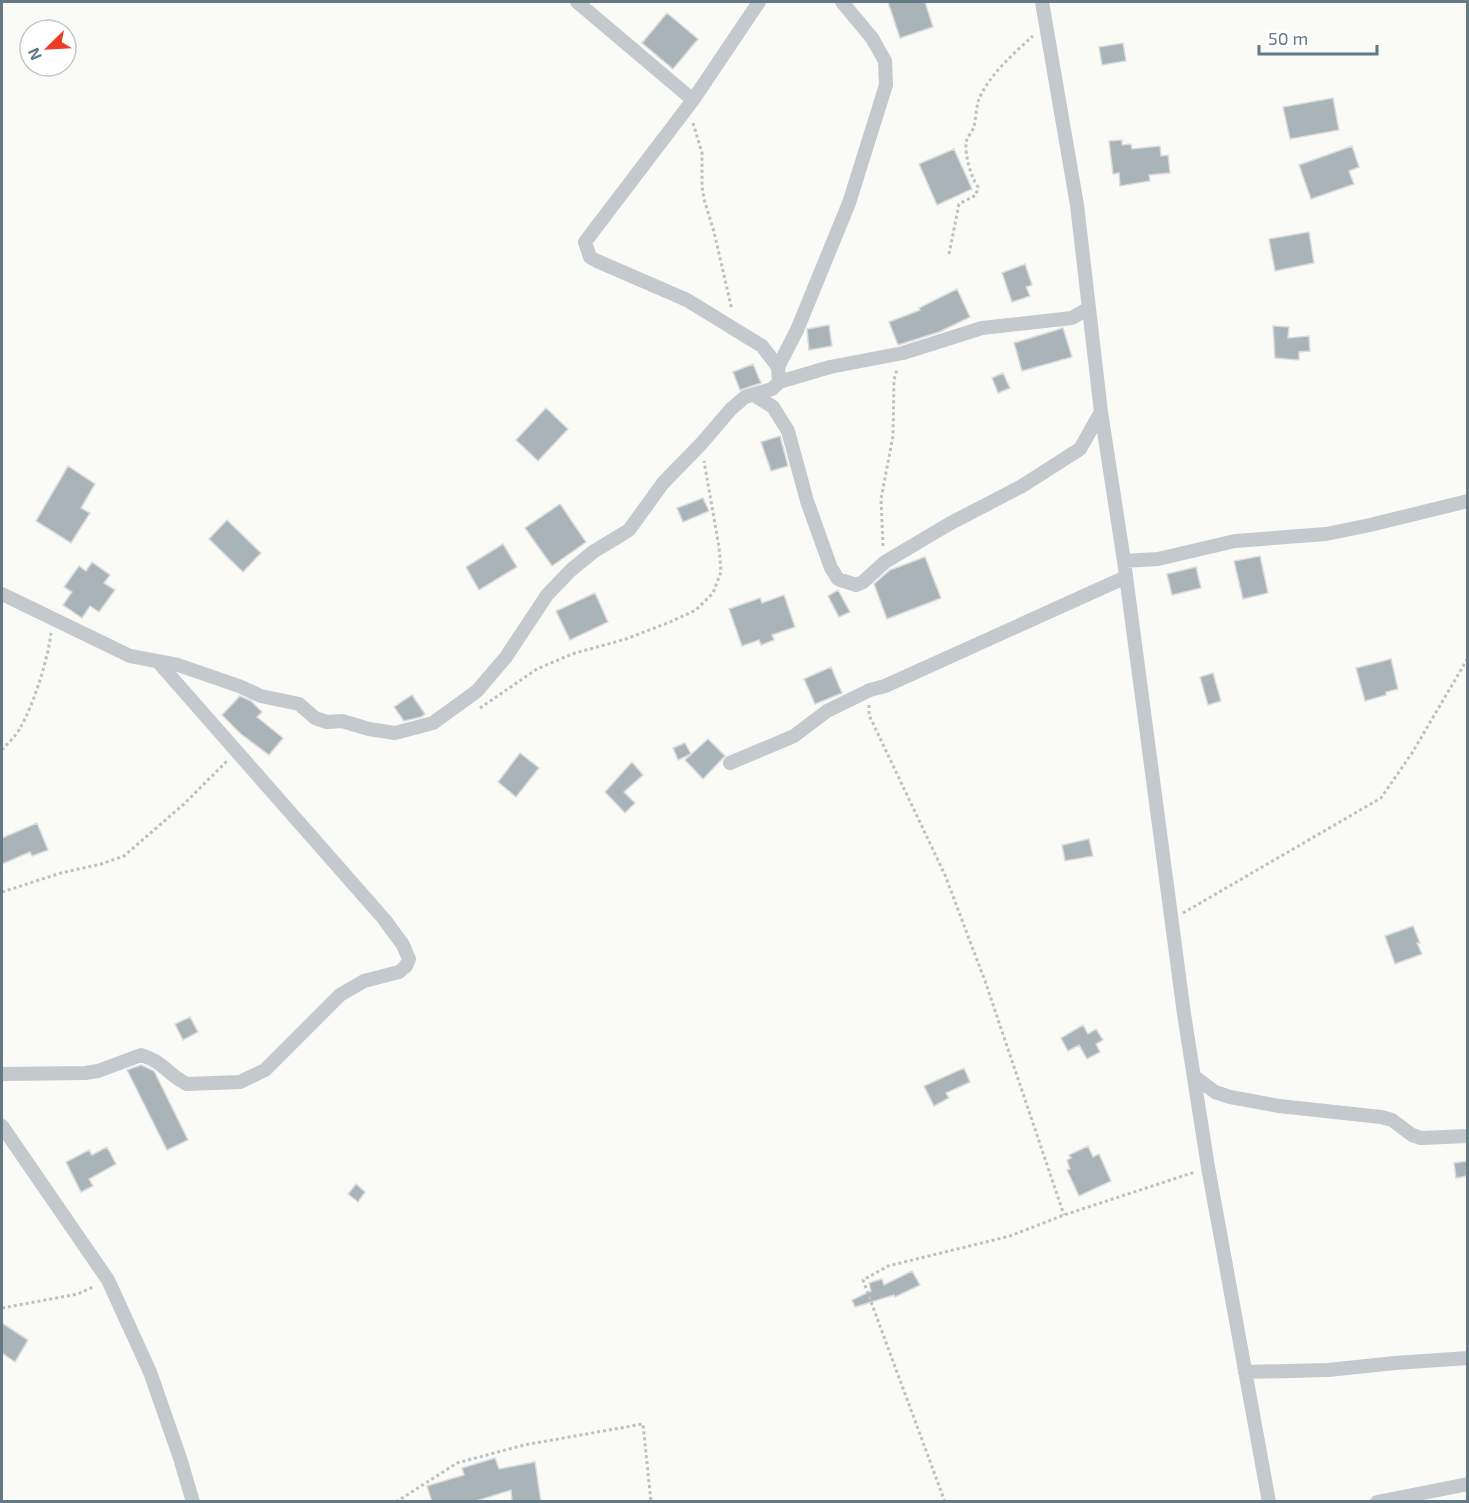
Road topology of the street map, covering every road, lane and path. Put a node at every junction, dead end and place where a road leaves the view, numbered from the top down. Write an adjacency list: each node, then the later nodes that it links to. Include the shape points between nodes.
1 (577, 2): 6 (street)
2 (759, 2): 6 (street)
3 (842, 2): 11 (street, via 872,38 885,61 886,85 849,202)
4 (1042, 2): 5 (street)
5 (1046, 26): 7 (path, via 1015,52 980,98 974,127 966,141 978,188 976,195 959,204); 8 (street, via 1077,205)
6 (691, 103): 9 (path, via 702,153 704,199 732,313); 9 (street, via 588,236 585,246 597,261 687,300)
7 (949, 254)
8 (1089, 308): 10 (street, via 1071,318 982,328); 14 (street)
9 (730, 327): 11 (street, via 762,346)
10 (903, 353): 12 (street); 18 (path, via 894,381 893,436 881,500)
11 (778, 367): 12 (street)
12 (779, 382): 13 (street)
13 (754, 395): 15 (street, via 731,409); 18 (street, via 773,406 788,431 817,531 838,579 856,585)
14 (1101, 412): 17 (street); 18 (street, via 1080,449 1051,470)
15 (701, 444): 23 (street, via 663,483 629,530 571,570 547,595 506,657 477,691 433,723 395,733 342,721 327,722 315,718 299,704 261,696 178,665); 25 (path, via 719,547 721,572 713,593 696,610 670,622 537,669)
16 (1467, 501): 17 (street, via 1326,534 1235,541 1158,559)
17 (1124, 561): 19 (street)
18 (885, 562)
19 (1126, 577): 24 (street); 30 (street)
20 (2, 594): 21 (street)
21 (52, 618): 23 (street, via 130,656); 26 (path, via 50,641 34,695 20,728)
22 (1467, 658): 30 (path, via 1381,798)
23 (159, 663): 27 (street)
24 (870, 690): 28 (street, via 827,711 794,736); 36 (path, via 868,715 945,875)
25 (474, 712)
26 (2, 750)
27 (236, 752): 29 (path, via 124,856); 31 (street, via 384,919 403,945 409,959 406,966 348,990 265,1070 240,1082 188,1084 159,1062 141,1055 85,1073)
28 (730, 763)
29 (2, 892)
30 (1172, 920): 32 (street)
31 (2, 1074)
32 (1195, 1077): 34 (street, via 1215,1092 1230,1097 1381,1117 1421,1138); 35 (street)
33 (2, 1126): 37 (street)
34 (1467, 1136)
35 (1208, 1167): 36 (path); 40 (street)
36 (1064, 1215): 45 (path, via 1010,1236 888,1266 863,1280)
37 (108, 1280): 38 (path, via 78,1294); 42 (street, via 150,1372)
38 (2, 1308)
39 (1467, 1358): 40 (street, via 1328,1370)
40 (1245, 1372): 46 (street)
41 (1467, 1484): 47 (street)
42 (193, 1502)
43 (396, 1502): 44 (path, via 458,1464 524,1445 643,1424)
44 (651, 1502)
45 (945, 1502)
46 (1269, 1502)
47 (1377, 1502)

